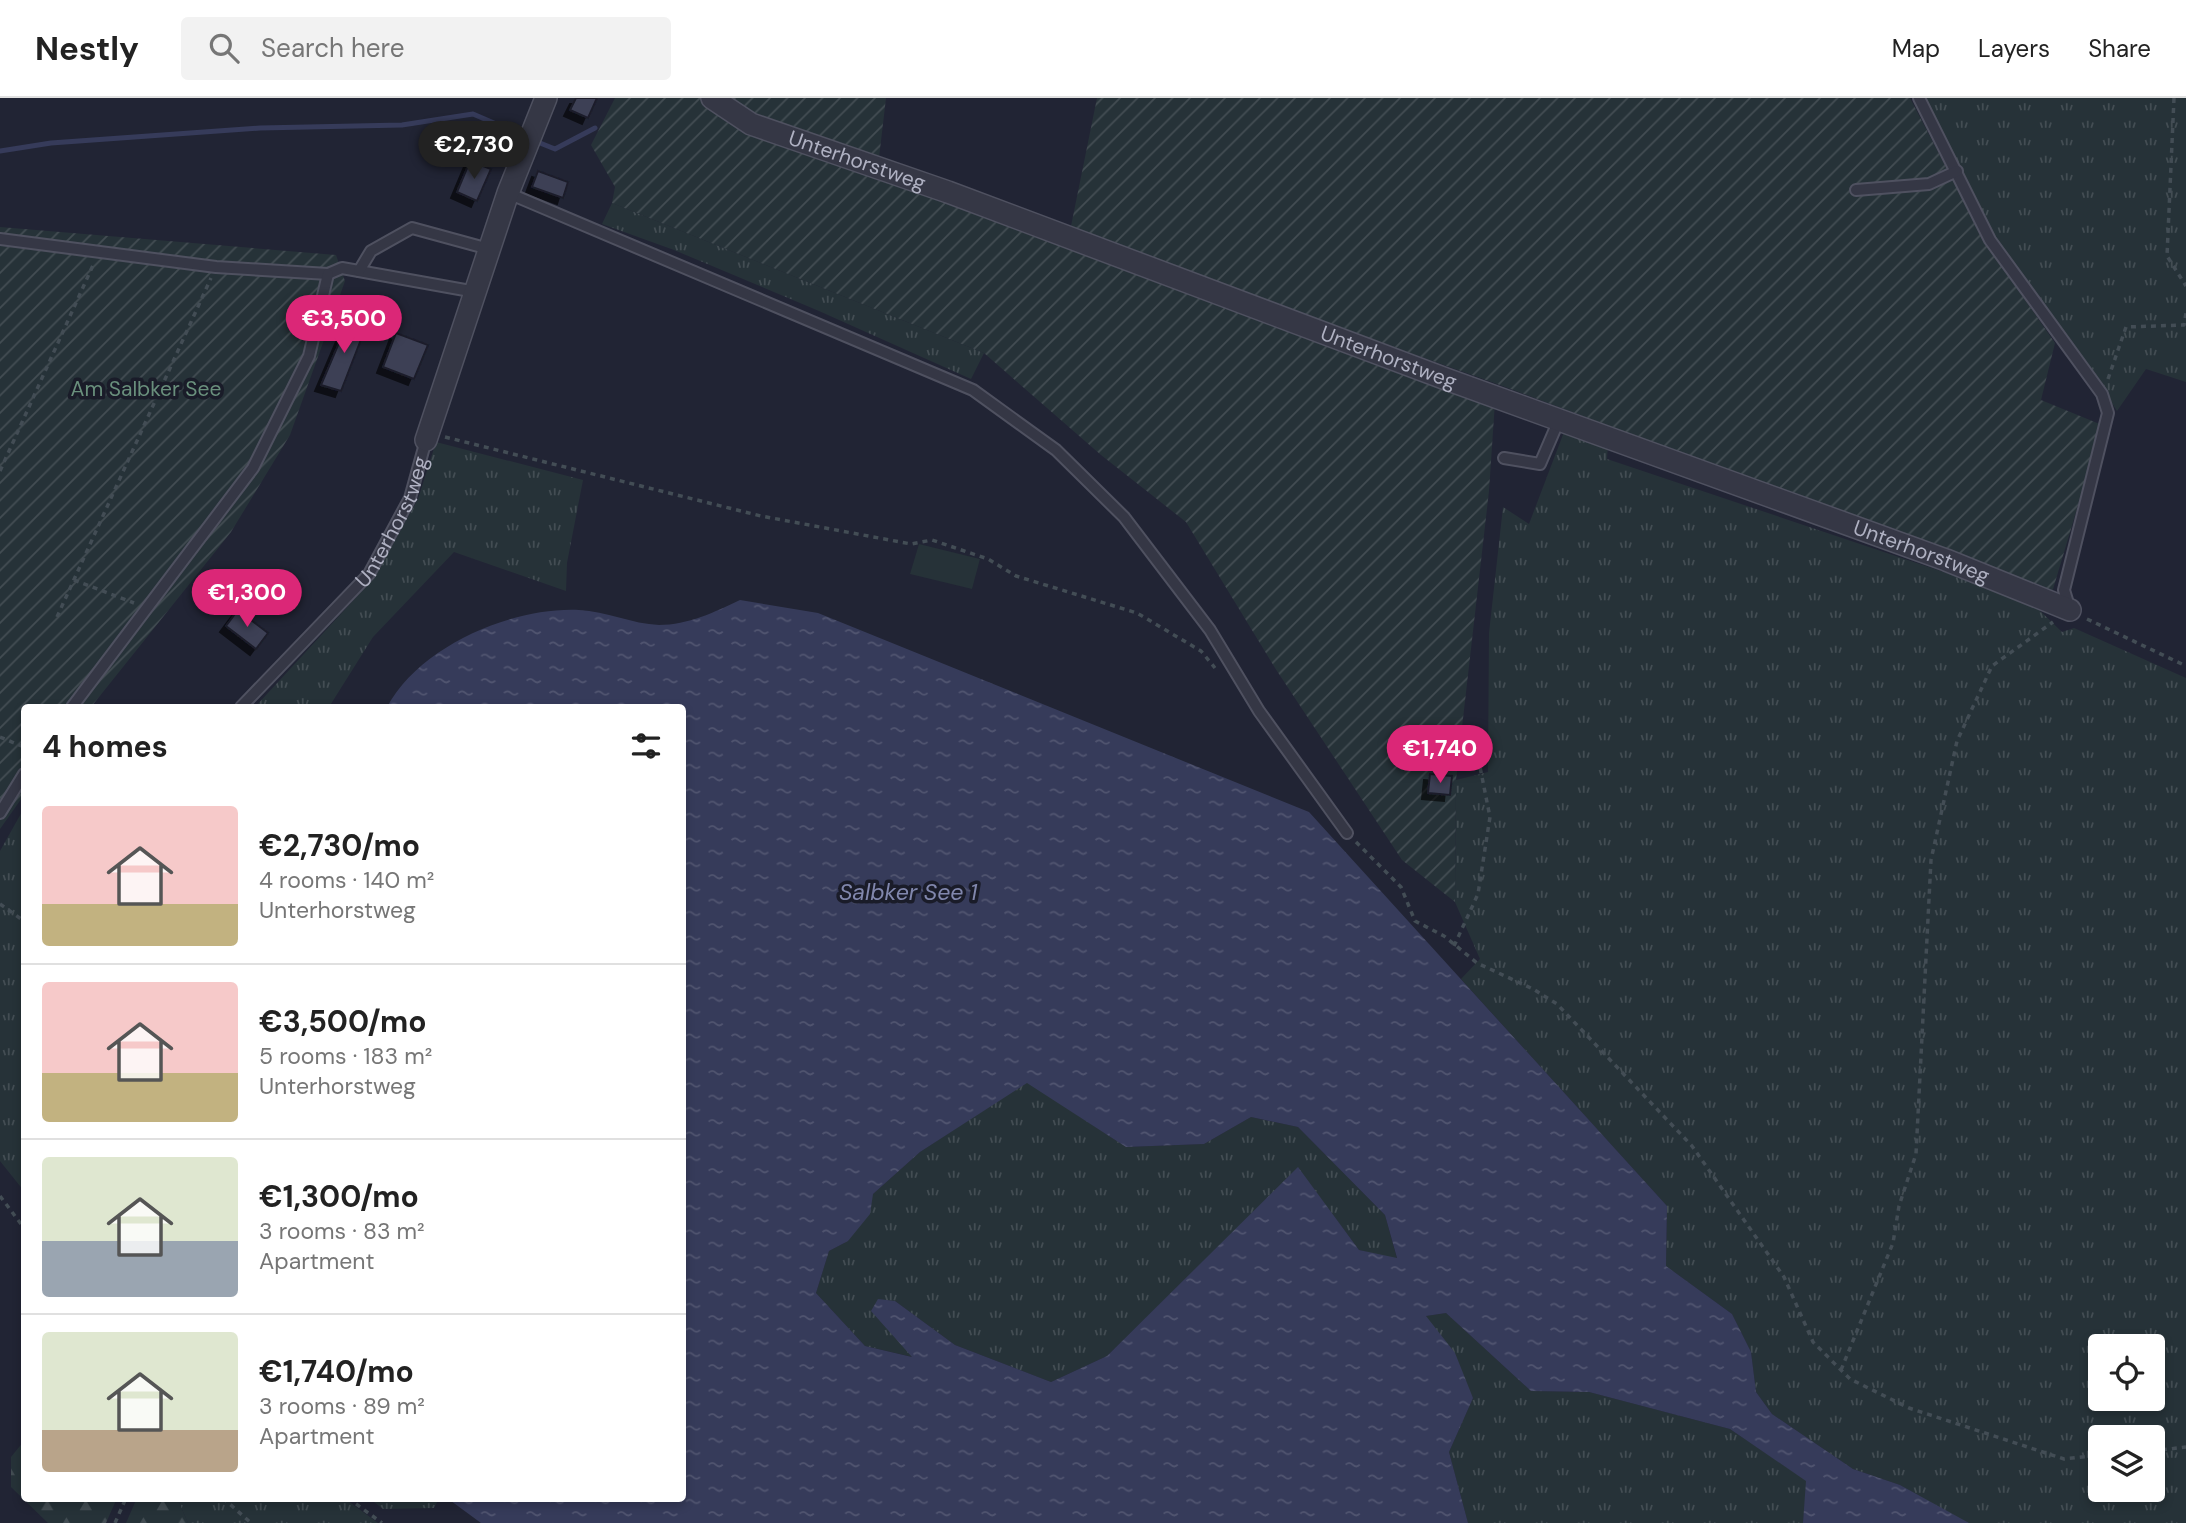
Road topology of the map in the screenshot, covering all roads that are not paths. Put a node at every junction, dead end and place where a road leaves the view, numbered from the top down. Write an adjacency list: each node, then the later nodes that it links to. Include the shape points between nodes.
1 (546, 98): 6 (street, Unterhorstweg)
2 (712, 98): 12 (street, Unterhorstweg, via 751,124 948,192)
3 (1919, 98): 4 (lane)
4 (1957, 171): 5 (lane, via 1929,184); 15 (lane, via 1990,240 2102,394 2108,413 2064,590)
5 (1856, 190)
6 (508, 193): 8 (street, Unterhorstweg); 20 (lane, via 972,390 1056,450 1132,527 1210,630 1259,711)
7 (0, 239): 10 (lane, via 216,267)
8 (489, 249): 9 (lane, via 412,228 371,251); 11 (street, Unterhorstweg)
9 (359, 271): 10 (lane, via 342,268); 11 (lane)
10 (328, 274): 16 (lane, via 309,356 253,468)
11 (476, 292): 13 (street, Unterhorstweg)
12 (1559, 420): 14 (lane, via 1540,464); 15 (street, Unterhorstweg, via 1947,560)
13 (428, 437): 17 (lane, Unterhorstweg, via 410,498 369,574)
14 (1504, 458)
15 (2070, 610)
16 (74, 704)
17 (244, 704)
18 (21, 779): 19 (lane)
19 (0, 813)
20 (1347, 833)

